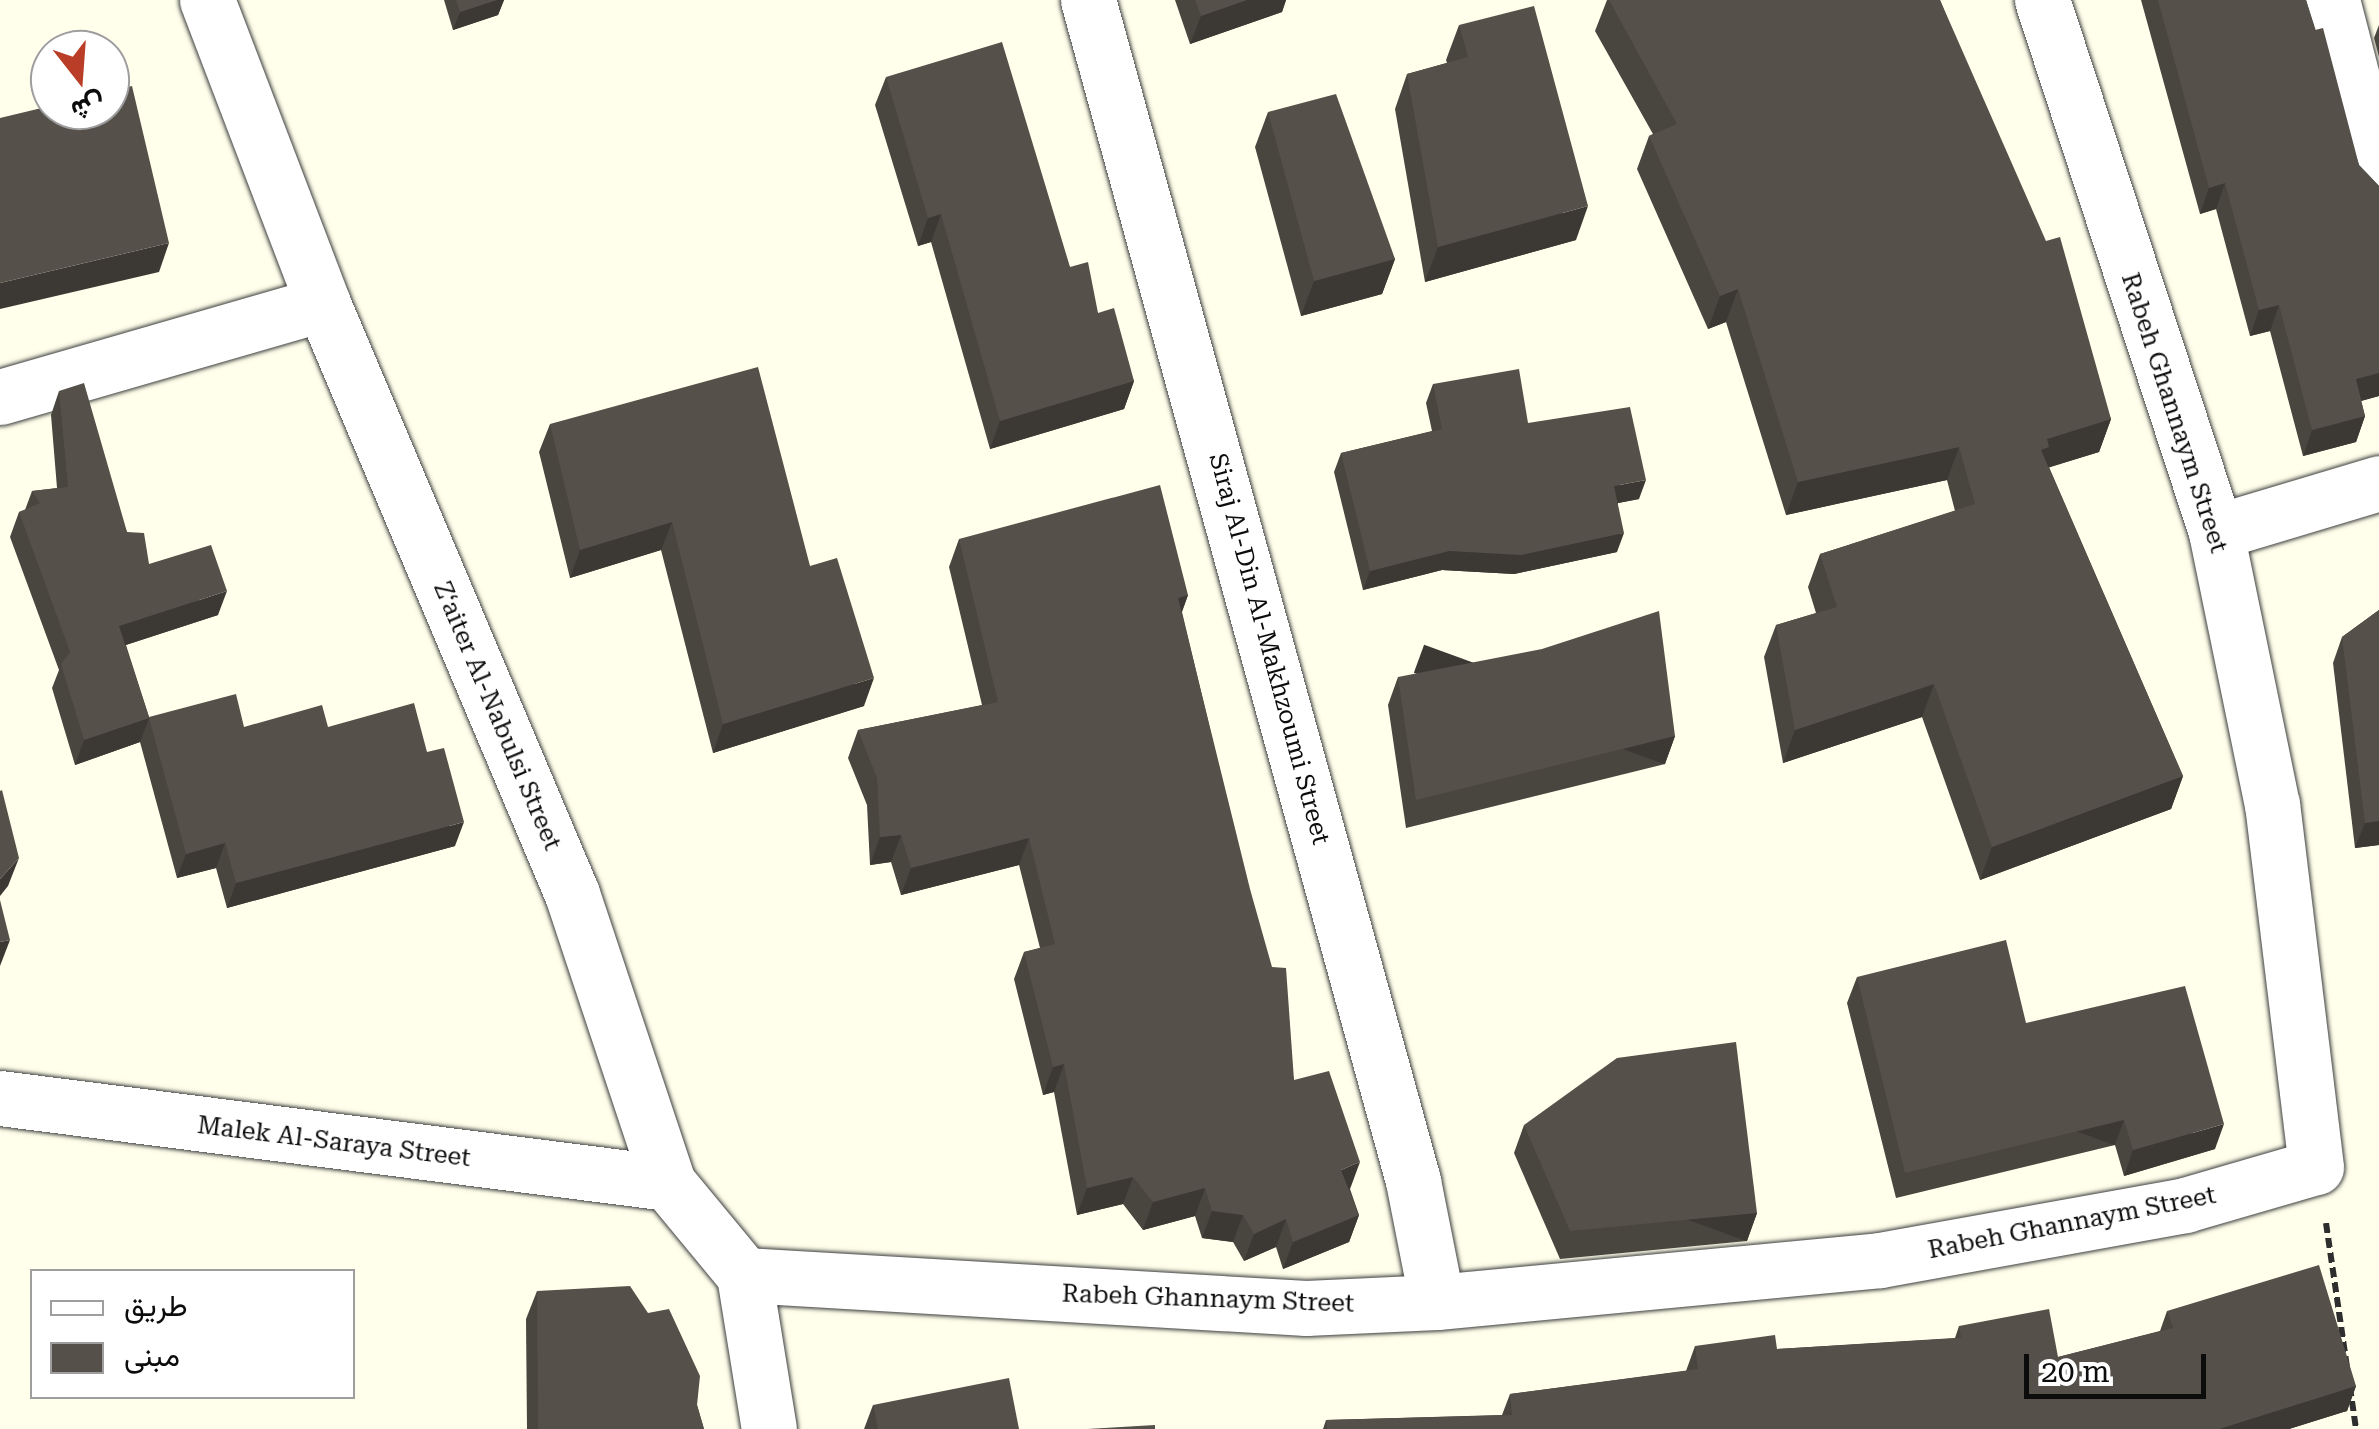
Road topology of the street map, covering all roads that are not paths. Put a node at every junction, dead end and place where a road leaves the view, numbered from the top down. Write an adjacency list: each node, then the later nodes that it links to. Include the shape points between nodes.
1 (207, 0): 6 (street, Z‘aiter Al-Nabulsi Street)
2 (1088, 0): 13 (street, Siraj Al-Din Al-Makhzoumi Street, via 1413,1181)
3 (2042, 0): 9 (street, Rabeh Ghannaym Street)
4 (2332, 0): 5 (street)
5 (2379, 182)
6 (323, 304): 7 (street); 11 (street, Z‘aiter Al-Nabulsi Street, via 572,894)
7 (0, 398)
8 (2379, 483): 9 (street)
9 (2216, 532): 13 (street, Rabeh Ghannaym Street, via 2272,805 2316,1166 2184,1205 1880,1260)
10 (0, 1098): 11 (street, Malek Al-Saraya Street)
11 (668, 1183): 12 (street, Z‘aiter Al-Nabulsi Street)
12 (744, 1274): 13 (street, Rabeh Ghannaym Street, via 1306,1308); 14 (street)
13 (1437, 1302)
14 (769, 1429)

